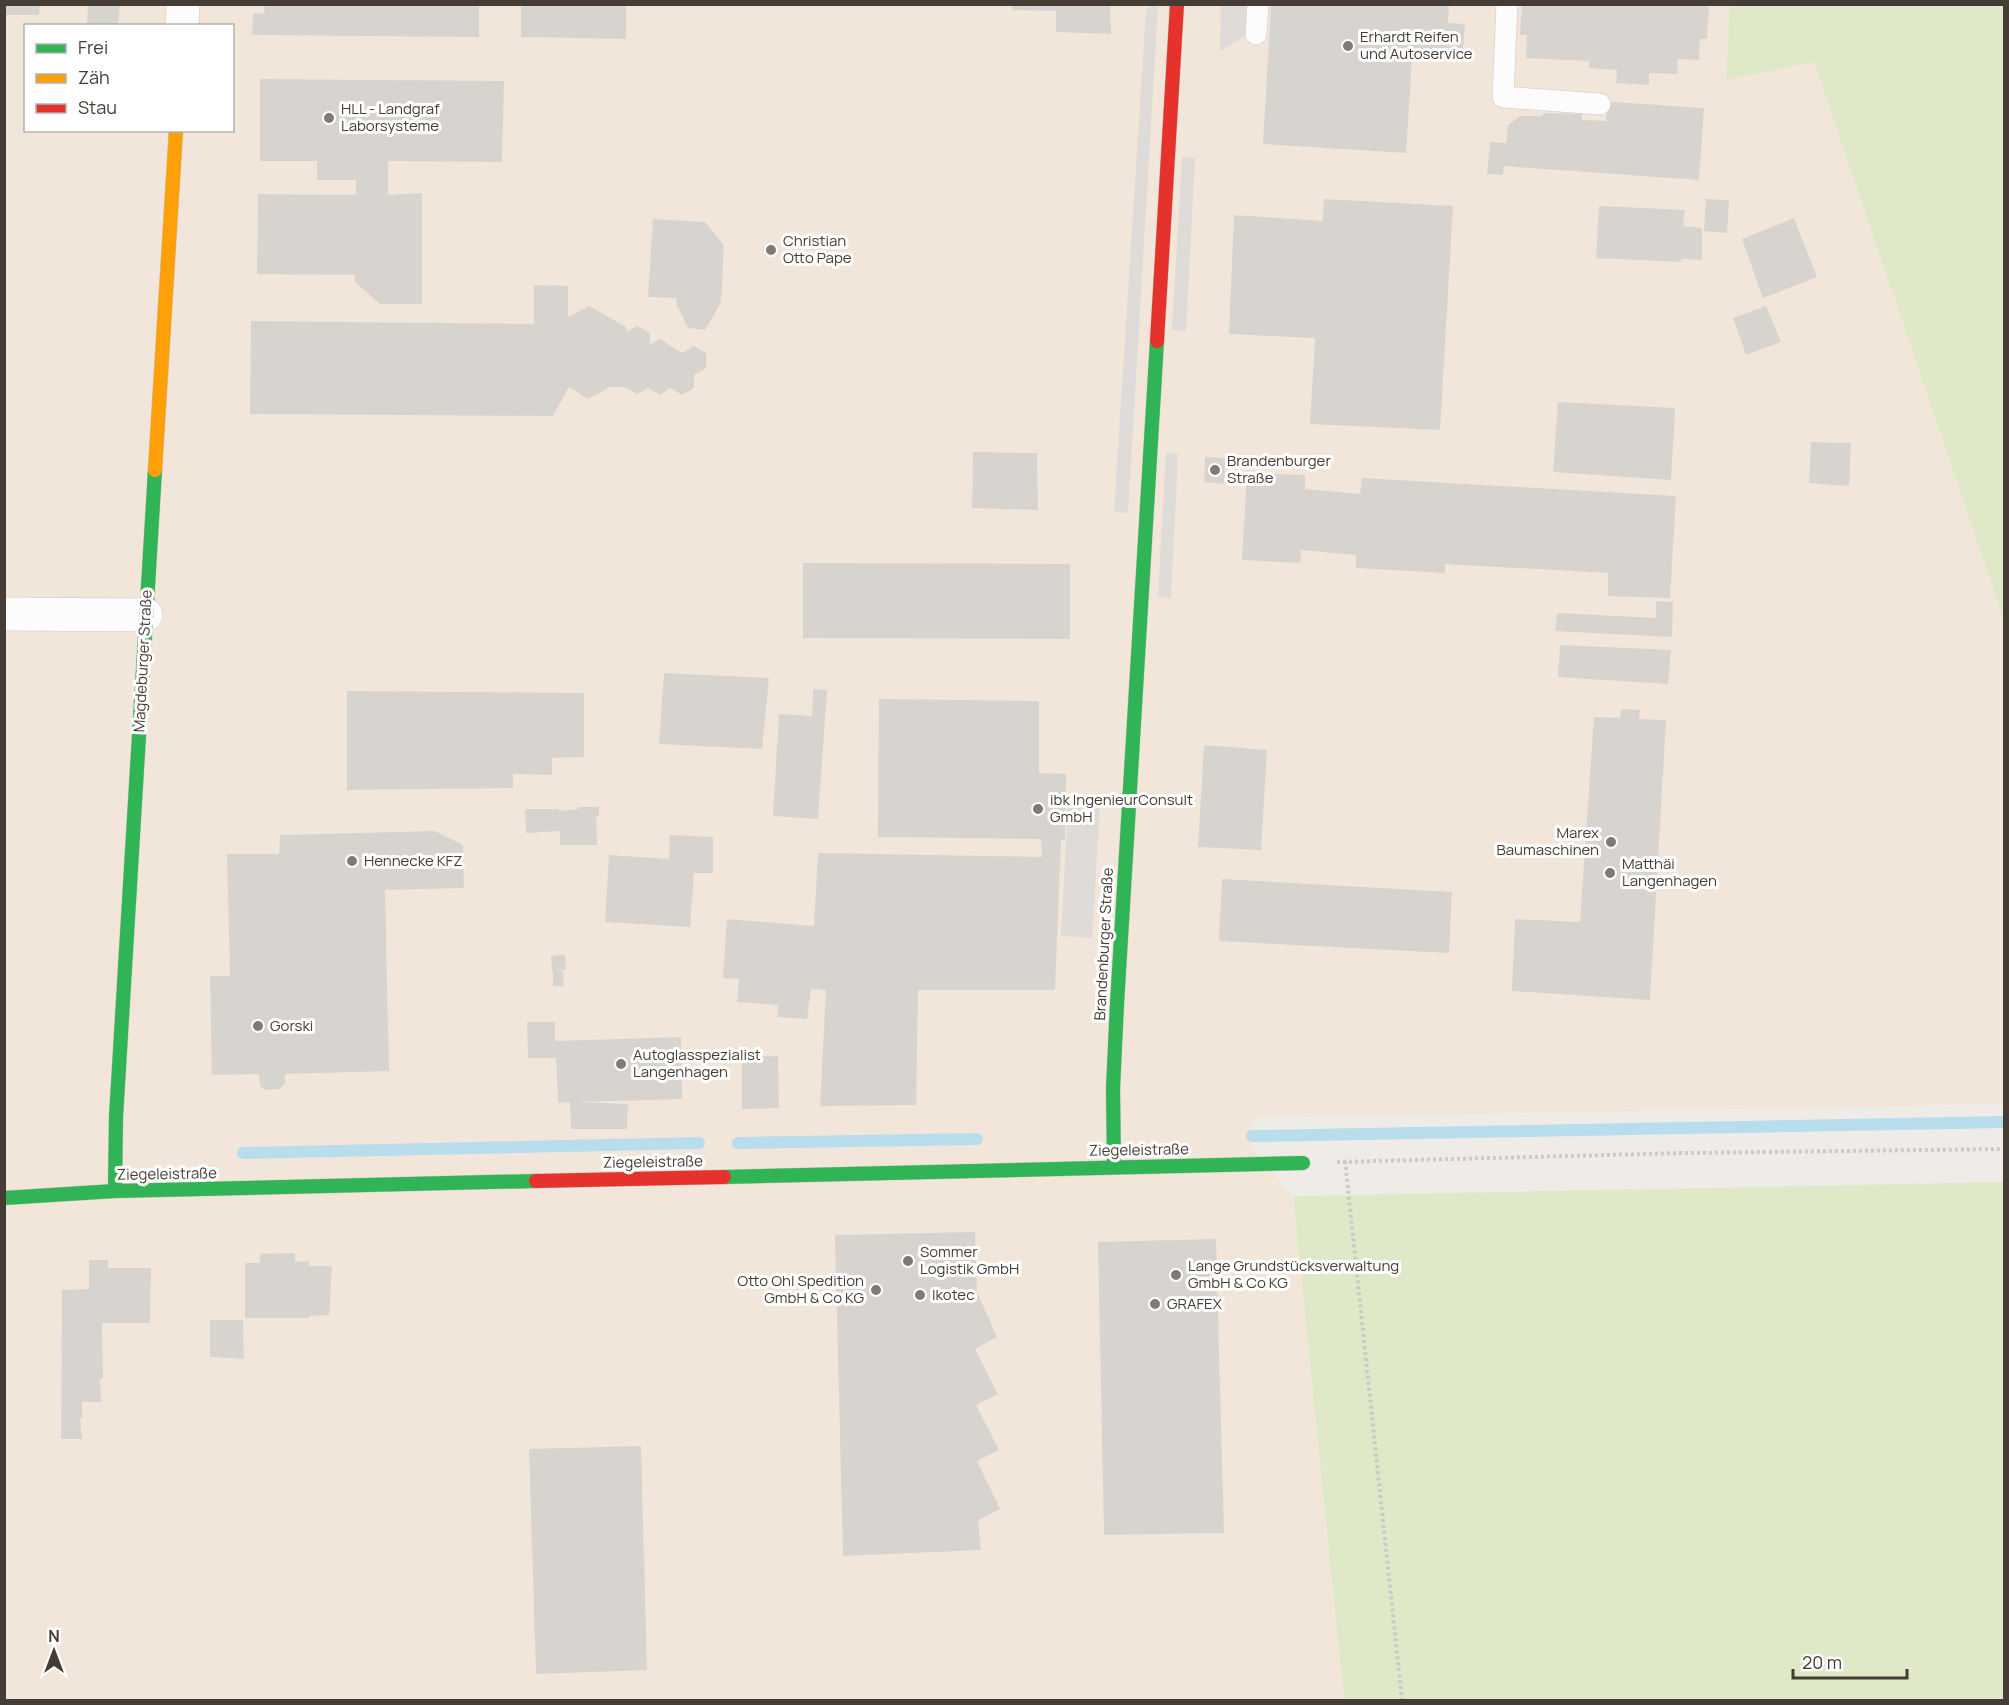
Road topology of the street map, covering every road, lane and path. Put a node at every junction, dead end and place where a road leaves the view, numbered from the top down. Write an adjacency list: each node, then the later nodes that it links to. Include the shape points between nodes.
1 (183, 4): 5 (street)
2 (1177, 4): 14 (street, Brandenburger Straße, via 1116,1025)
3 (1258, 4): 6 (lane)
4 (1507, 4): 7 (lane, via 1503,97)
5 (182, 24)
6 (1256, 34)
7 (1600, 104)
8 (176, 132): 10 (street, Magdeburger Straße)
9 (4, 614): 10 (street)
10 (146, 615): 15 (street, Magdeburger Straße)
11 (2004, 1149): 12 (path)
12 (1345, 1161): 13 (path); 17 (path)
13 (1303, 1163): 14 (street, Ziegeleistraße)
14 (1114, 1167): 15 (street, Ziegeleistraße)
15 (115, 1191): 16 (street, Ziegeleistraße)
16 (4, 1198)
17 (1402, 1701)

